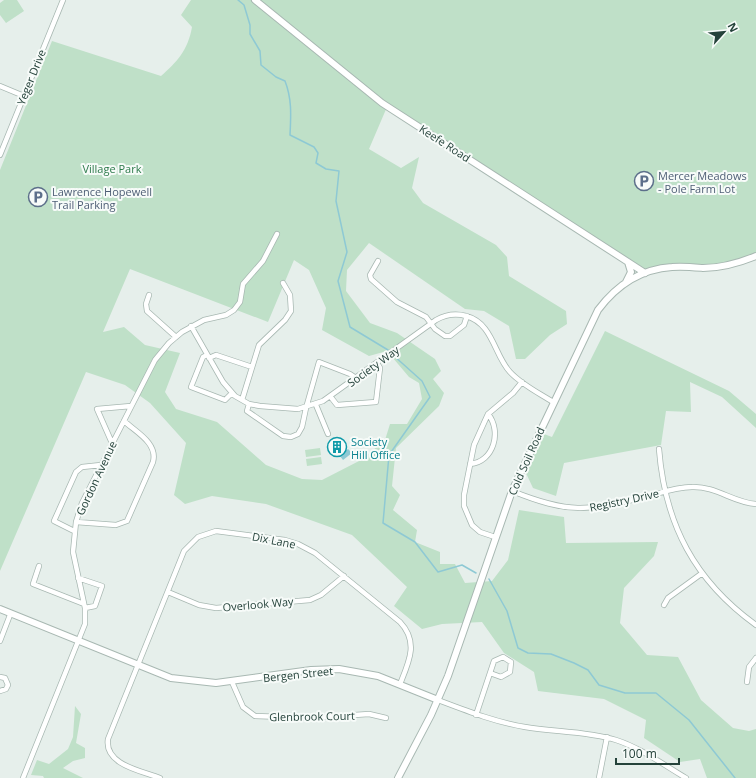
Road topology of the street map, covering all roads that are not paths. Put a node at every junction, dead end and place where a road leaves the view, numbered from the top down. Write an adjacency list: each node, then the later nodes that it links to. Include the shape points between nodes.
1 (63, 0): 4 (street, Yeger Drive)
2 (255, 0): 9 (street, Keefe Road, via 382,103)
3 (0, 86): 4 (street)
4 (24, 96): 5 (street, Yeger Drive)
5 (0, 155)
6 (277, 234): 16 (street, Gordon Avenue, via 263,261 243,284 240,302 234,310)
7 (756, 256): 10 (street, Cold Soil Road, via 726,266 674,267)
8 (378, 261): 15 (street, via 370,275 371,280 397,302 426,317)
9 (628, 262): 10 (street, Keefe Road); 12 (street, via 631,272)
10 (645, 273): 12 (street, Cold Soil Road)
11 (283, 283): 20 (street, via 290,295 290,312 286,320 261,342)
12 (626, 283): 26 (street, Cold Soil Road, via 609,296 594,318)
13 (149, 295): 17 (street, via 147,311)
14 (467, 316): 15 (street, Society Way, via 448,316); 15 (street, via 464,325 448,336); 22 (street, via 485,328 505,365)
15 (431, 324): 19 (street, Society Way)
16 (191, 326): 17 (street, Gordon Avenue); 18 (street, Society Way)
17 (176, 337): 29 (street, Gordon Avenue, via 155,360)
18 (208, 356): 20 (street, via 216,355); 23 (street, Society Way); 23 (street, via 203,357 191,387 225,400)
19 (377, 363): 21 (street, Society Way); 24 (street, via 380,368 376,402 337,405)
20 (252, 367): 25 (street)
21 (356, 378): 24 (street, Society Way); 30 (street, via 319,362)
22 (522, 382): 26 (street); 31 (street)
23 (232, 393): 25 (street, Society Way)
24 (330, 396): 28 (street, Society Way)
25 (242, 400): 27 (street, Society Way)
26 (553, 402): 38 (street, Cold Soil Road)
27 (249, 404): 30 (street, Society Way, via 277,409); 30 (street, via 247,411 287,437 295,436 300,431)
28 (316, 405): 30 (street, Society Way); 33 (street)
29 (131, 406): 32 (street, Gordon Avenue); 34 (street, via 97,409)
30 (306, 408)
31 (488, 414): 36 (street, via 474,445); 36 (street, via 493,422 494,444 490,452 479,462)
32 (124, 421): 34 (street, Gordon Avenue); 41 (street, via 149,442 154,454 130,517 120,524)
33 (328, 434)
34 (112, 443): 37 (street, Gordon Avenue)
35 (659, 449): 39 (street)
36 (470, 464): 43 (street, via 464,495 465,510 475,528)
37 (101, 466): 41 (street, Gordon Avenue, via 82,503); 42 (street, via 82,467 76,472 54,521)
38 (512, 491): 39 (street, Registry Drive, via 552,506 584,509); 43 (street, Cold Soil Road)
39 (666, 491): 40 (street, Registry Drive, via 706,487 747,504); 45 (street, via 678,532)
40 (756, 504)
41 (76, 522): 42 (street, Gordon Avenue)
42 (74, 530): 47 (street, Gordon Avenue, via 73,552)
43 (495, 537): 64 (street, Cold Soil Road)
44 (39, 566): 50 (street, via 34,584)
45 (701, 574): 49 (street, via 668,598); 53 (street, via 728,603)
46 (344, 576): 48 (street, Overlook Way, via 321,595 310,600 222,608 199,605); 48 (street, Dix Lane, via 315,553 298,544 216,531 203,534 188,546); 62 (street, Dix Lane, via 407,630 412,652)
47 (78, 578): 50 (street, Gordon Avenue); 50 (street, via 102,586 95,606)
48 (168, 592): 57 (street, Dix Lane)
49 (664, 605)
50 (84, 606): 55 (street, Gordon Avenue, via 84,624)
51 (0, 609): 52 (street, Bergen Street)
52 (10, 615): 54 (street); 55 (street, Bergen Street)
53 (756, 625)
54 (0, 641)
55 (78, 642): 57 (street, Bergen Street); 68 (street, Gordon Avenue)
56 (756, 658): 61 (street, via 749,667)
57 (138, 666): 60 (street, Bergen Street, via 160,675 186,681); 69 (street, Dix Lane, via 108,739 108,748 118,761)
58 (490, 673): 58 (street, via 497,659 506,658 510,662 512,669 508,675); 65 (street)
59 (0, 677): 63 (street, via 5,678 8,685)
60 (232, 682): 62 (street, Bergen Street, via 326,669 366,673); 66 (street, Glenbrook Court, via 243,707 255,716 311,718 369,714)
61 (747, 682)
62 (400, 684): 64 (street, Bergen Street)
63 (0, 691)
64 (438, 700): 65 (street, Bergen Street); 70 (street, Cold Soil Road)
65 (476, 715): 67 (street, Bergen Street, via 526,727)
66 (386, 718)
67 (607, 738): 71 (street); 72 (street, Bergen Street, via 636,749)
68 (23, 778)
69 (160, 778)
70 (398, 778)
71 (599, 778)
72 (686, 778)

